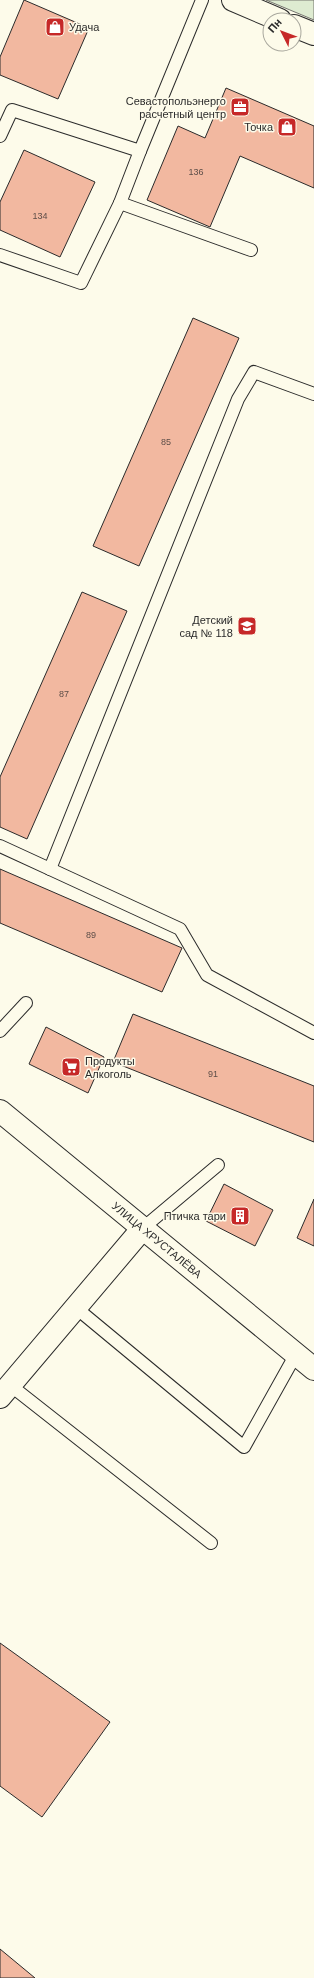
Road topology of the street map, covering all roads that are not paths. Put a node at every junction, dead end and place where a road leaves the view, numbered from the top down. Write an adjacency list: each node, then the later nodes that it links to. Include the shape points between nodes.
1 (202, 0): 7 (lane)
2 (233, 0): 3 (main road)
3 (262, 12)
4 (302, 29): 5 (main road)
5 (314, 34)
6 (0, 136): 7 (lane, via 12,110)
7 (140, 151): 8 (lane)
8 (120, 203): 9 (lane); 10 (lane, via 81,283)
9 (251, 250)
10 (0, 255)
11 (314, 394): 13 (lane, via 254,372 238,399)
12 (0, 846): 13 (lane)
13 (50, 869): 16 (lane, via 180,929 207,975)
14 (26, 1003): 15 (lane)
15 (0, 1031)
16 (314, 1034)
17 (0, 1111): 19 (main road, УЛИЦА ХРУСТАЛЁВА)
18 (218, 1165): 19 (lane)
19 (143, 1228): 20 (main road); 21 (main road, УЛИЦА ХРУСТАЛЁВА)
20 (75, 1307): 21 (lane, via 244,1447); 23 (main road)
21 (296, 1354): 22 (main road, УЛИЦА ХРУСТАЛЁВА)
22 (314, 1369)
23 (5, 1391): 24 (lane)
24 (211, 1543)

